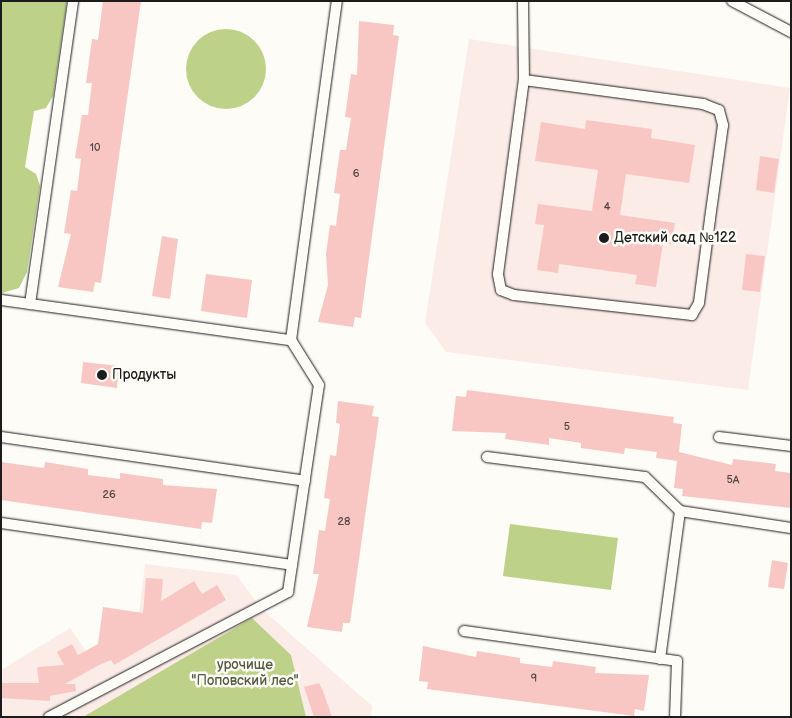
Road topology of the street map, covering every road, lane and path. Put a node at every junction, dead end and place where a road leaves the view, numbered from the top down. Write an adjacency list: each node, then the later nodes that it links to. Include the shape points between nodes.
1 (73, 1): 8 (lane)
2 (337, 1): 9 (lane)
3 (523, 1): 6 (lane)
4 (732, 1): 5 (lane)
5 (791, 32)
6 (524, 80): 6 (lane, via 704,104 719,110 723,125 698,303 692,315 534,298 501,290 498,274)
7 (1, 300): 8 (lane)
8 (30, 304): 9 (lane)
9 (291, 340): 14 (lane, via 319,385)
10 (1, 437): 14 (lane)
11 (719, 437): 12 (lane)
12 (791, 446)
13 (487, 457): 15 (lane, via 645,477)
14 (304, 481): 18 (lane)
15 (680, 511): 17 (lane); 20 (lane)
16 (1, 524): 18 (lane)
17 (791, 528)
18 (292, 565): 21 (lane, via 288,592)
19 (464, 631): 20 (lane)
20 (660, 659): 22 (lane, via 677,661)
21 (49, 717)
22 (675, 717)

